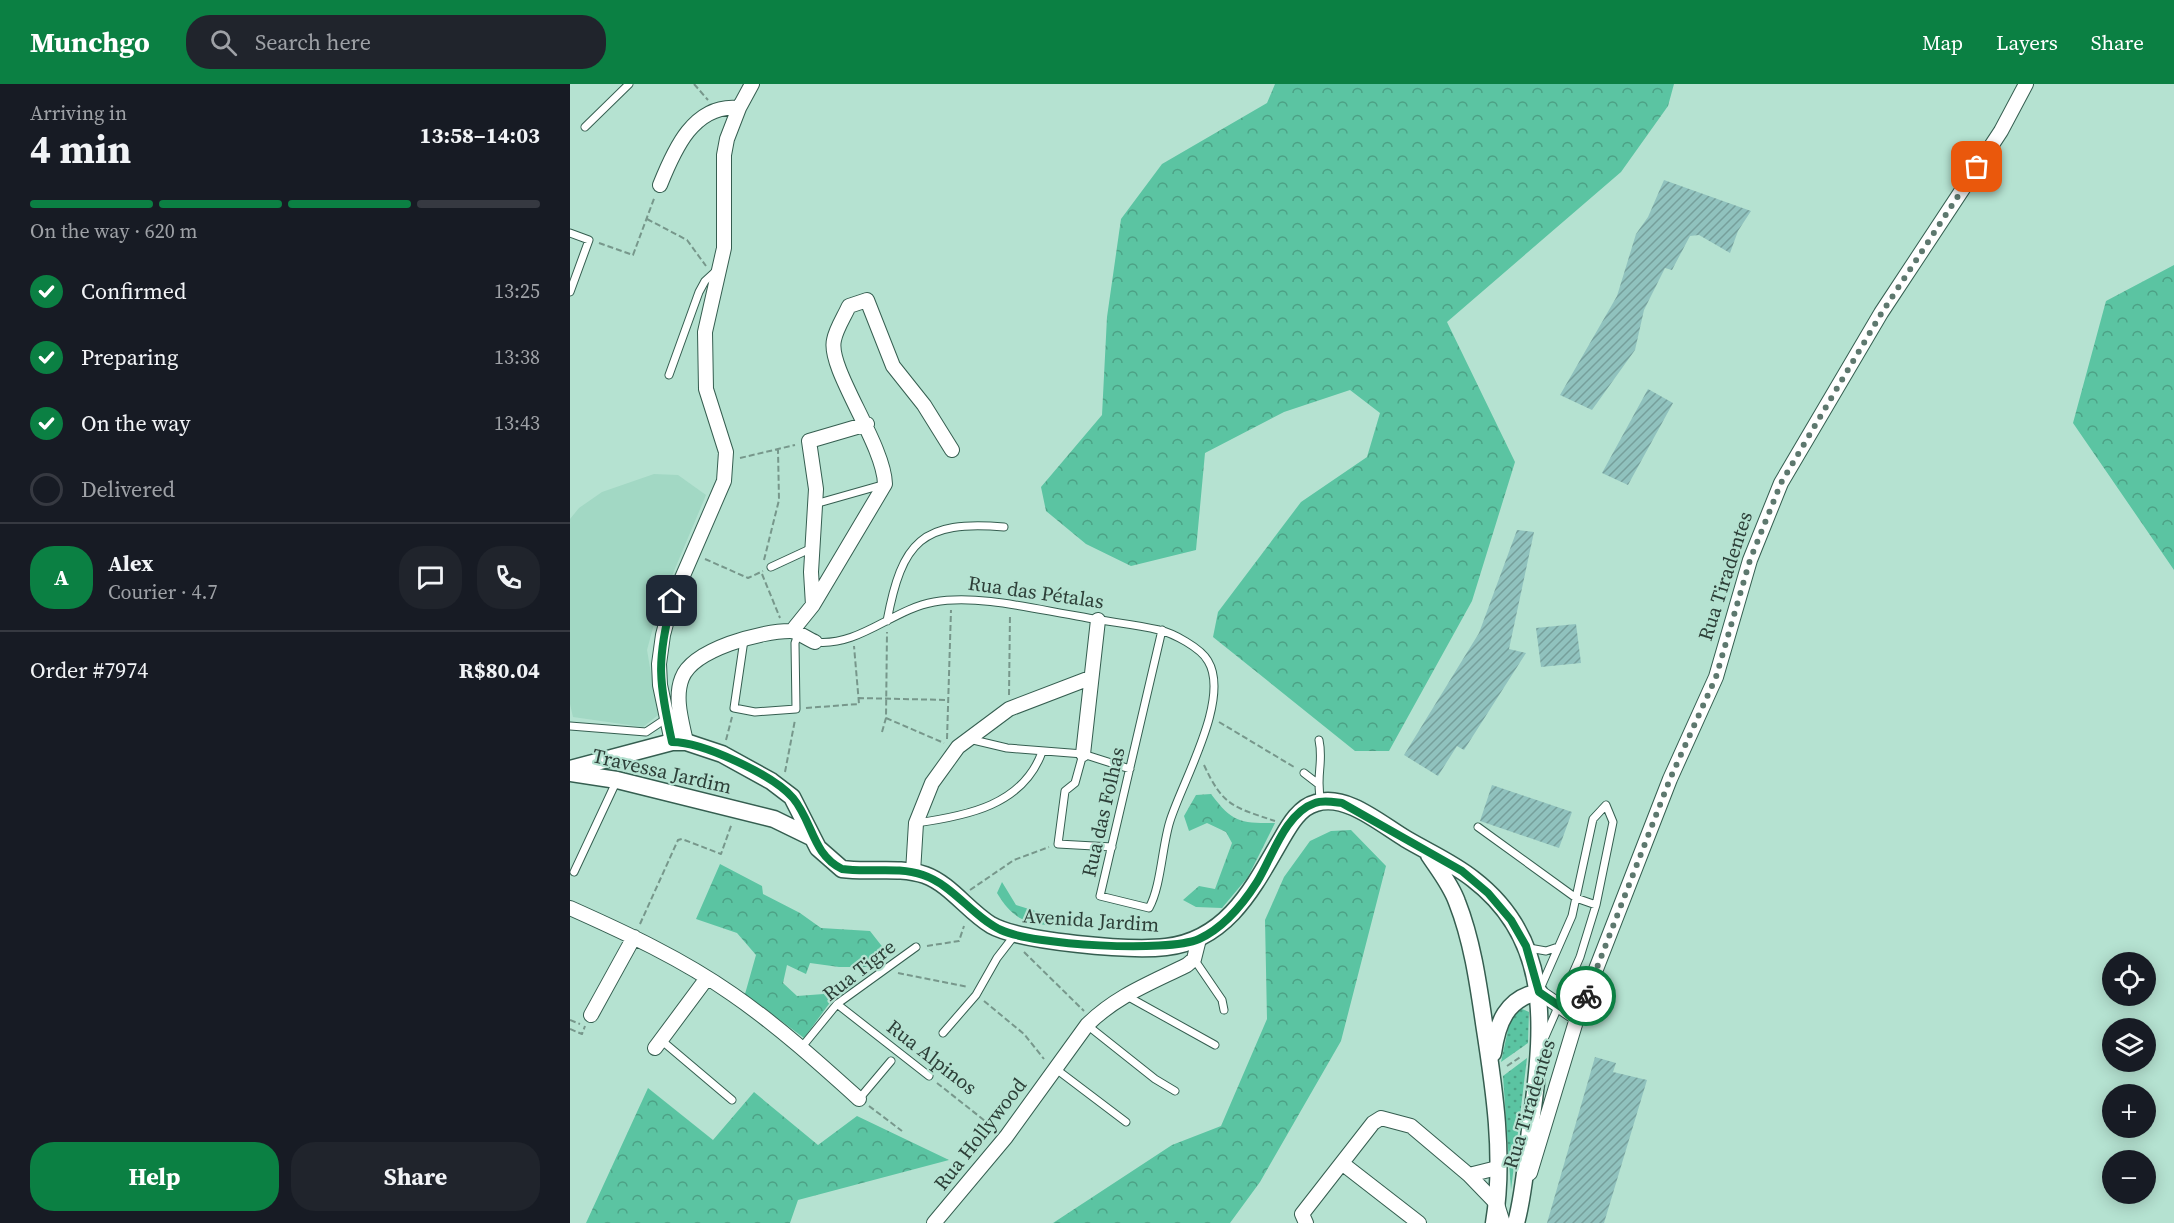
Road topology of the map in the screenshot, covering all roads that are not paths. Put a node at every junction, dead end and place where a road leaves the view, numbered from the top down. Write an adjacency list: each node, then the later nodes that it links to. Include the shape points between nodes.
1 (629, 84): 5 (lane)
2 (752, 84): 4 (street)
3 (2026, 84): 67 (street, Rua Tiradentes, via 2001,131 1881,314 1781,483 1750,560 1712,687 1670,779)
4 (739, 108): 6 (street, via 722,107 696,123 683,138); 8 (street, via 724,155 724,248)
5 (585, 127)
6 (660, 185)
7 (570, 233): 9 (lane, via 589,240)
8 (716, 271): 10 (lane, via 699,292); 26 (street, via 703,363 706,389 726,458 724,481 672,601 663,635 659,664)
9 (570, 292)
10 (669, 375)
11 (867, 424): 12 (street, via 833,348 849,306 867,300 893,366); 13 (street); 14 (street, via 809,441)
12 (952, 450)
13 (885, 484): 14 (lane); 18 (street)
14 (815, 504): 16 (street)
15 (1004, 527): 20 (lane, via 938,529 920,541 903,563 892,590)
16 (813, 548): 17 (lane); 18 (street)
17 (771, 567)
18 (813, 605): 22 (street)
19 (1098, 620): 20 (lane, Rua das Pétalas, via 1010,605 951,601 913,608); 21 (lane, Rua das Pétalas); 25 (street)
20 (887, 621): 24 (lane, Rua das Pétalas, via 853,637)
21 (1162, 630): 31 (lane, Rua das Pétalas, via 1202,653 1213,670 1214,688); 35 (lane, Rua das Folhas)
22 (791, 632): 23 (street); 23 (lane, via 795,643 796,709 755,712 735,708); 24 (street, Rua das Pétalas)
23 (744, 640): 30 (street, via 699,658 682,676)
24 (815, 642)
25 (1090, 678): 28 (street, via 1009,709); 33 (street)
26 (667, 717): 27 (lane, via 646,732); 30 (street)
27 (570, 726)
28 (968, 739): 32 (lane); 42 (street, via 945,762 932,783)
29 (1319, 740): 39 (lane, via 1322,755)
30 (679, 742): 34 (street); 41 (street, Avenida Jardim, via 722,754 771,782 792,798)
31 (1198, 751): 46 (lane, Rua das Folhas, via 1170,820 1150,908 1101,897)
32 (1042, 752): 33 (lane); 42 (lane, via 1032,774 993,805)
33 (1083, 754): 35 (lane); 46 (lane, via 1075,783 1065,791 1058,844)
34 (621, 755): 36 (street); 38 (street, via 616,763)
35 (1130, 769): 46 (lane, Rua das Folhas)
36 (570, 771): 38 (street, Travessa Jardim)
37 (1304, 773): 39 (lane)
38 (618, 780): 43 (street, Travessa Jardim); 49 (lane)
39 (1317, 783): 40 (lane)
40 (1321, 802): 47 (street, via 1342,803 1355,809); 55 (street, Avenida Jardim, via 1307,807 1289,825 1243,901 1228,918)
41 (802, 813): 43 (street, via 798,821); 45 (street, Avenida Jardim)
42 (916, 823): 48 (street)
43 (787, 825): 45 (street, Travessa Jardim)
44 (1478, 827): 50 (lane)
45 (811, 837): 48 (street, Avenida Jardim, via 824,855 842,869)
46 (1112, 847)
47 (1427, 852): 56 (street, via 1462,871 1488,893); 76 (street, via 1448,883 1462,917)
48 (913, 872): 53 (street, Avenida Jardim, via 931,878 987,923)
49 (574, 873)
50 (1576, 898): 51 (lane); 51 (lane, Rua Tiradentes, via 1593,819 1606,805 1613,822); 57 (lane)
51 (1596, 905): 64 (lane, Rua Tiradentes)
52 (570, 908): 54 (street)
53 (1014, 936): 55 (street, Avenida Jardim, via 1133,948 1165,947); 69 (lane, via 976,994)
54 (634, 937): 60 (street); 66 (street)
55 (1199, 939): 59 (street)
56 (1526, 946): 57 (lane, via 1539,951); 61 (street)
57 (1558, 947): 61 (lane)
58 (916, 948): 63 (lane, Rua Tigre)
59 (1194, 959): 62 (street, Rua Hollywood); 65 (lane, via 1222,1000)
60 (707, 978): 70 (street); 72 (street)
61 (1539, 992): 64 (street); 73 (street, Rua Tiradentes); 76 (street, via 1517,999 1507,1010 1496,1037)
62 (1124, 994): 68 (street, Rua Hollywood); 71 (lane)
63 (837, 1004): 72 (lane, Rua Tigre); 77 (lane, Rua Alpinos)
64 (1560, 1007): 67 (street); 73 (lane, Rua Tiradentes)
65 (1224, 1010)
66 (591, 1015)
67 (1577, 1018): 85 (street, Rua Tiradentes)
68 (1087, 1025): 75 (street, Rua Hollywood); 78 (lane, via 1155,1079)
69 (943, 1033)
70 (658, 1044): 80 (lane)
71 (1215, 1046)
72 (801, 1048): 79 (street)
73 (1535, 1049): 85 (street, Rua Tiradentes)
74 (891, 1061): 79 (lane)
75 (1056, 1069): 81 (lane); 87 (street, Rua Hollywood, via 1006,1137)
76 (1497, 1070): 83 (street, Rua Tiradentes)
77 (928, 1076)
78 (1175, 1090)
79 (859, 1099)
80 (732, 1100)
81 (1126, 1122)
82 (1343, 1164): 84 (street, via 1373,1123 1389,1118 1411,1126); 88 (street, via 1302,1214); 89 (street)
83 (1497, 1168): 84 (street); 86 (street, Rua Tiradentes)
84 (1469, 1175): 86 (street)
85 (1520, 1202): 92 (street, Rua Tiradentes)
86 (1497, 1204): 90 (street, Rua Tiradentes); 91 (street)
87 (934, 1223)
88 (1306, 1223)
89 (1419, 1223)
90 (1494, 1223)
91 (1503, 1223)
92 (1516, 1223)

